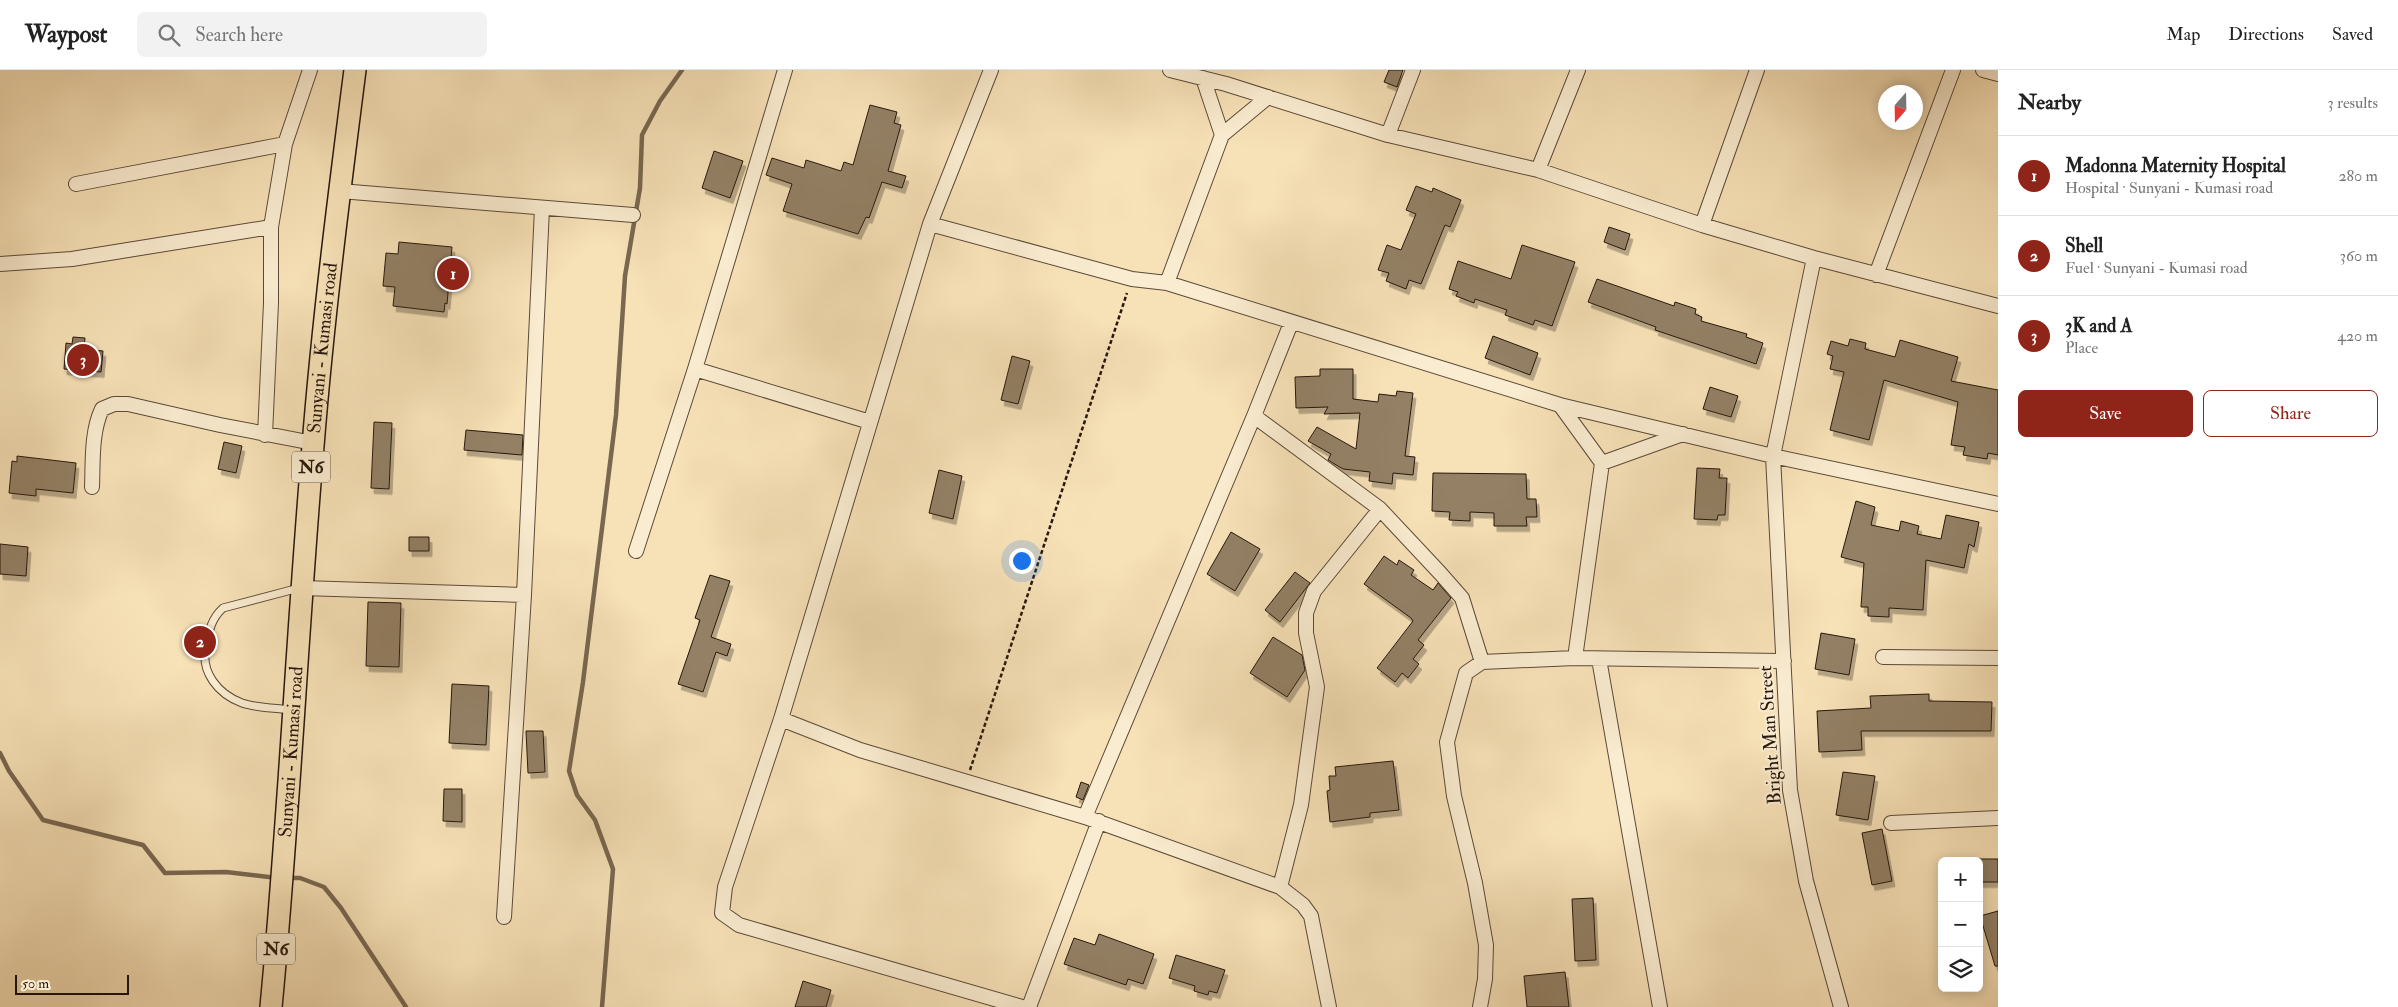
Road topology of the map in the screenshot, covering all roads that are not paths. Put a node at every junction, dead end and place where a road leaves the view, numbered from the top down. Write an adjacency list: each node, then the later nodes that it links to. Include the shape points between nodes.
1 (310, 70): 16 (street)
2 (355, 70): 19 (main road, Sunyani - Kumasi road / N6)
3 (785, 70): 31 (street)
4 (991, 70): 22 (street)
5 (1172, 70): 12 (street)
6 (1413, 70): 15 (street)
7 (1578, 70): 17 (street)
8 (1757, 70): 23 (street)
9 (1953, 70): 27 (street)
10 (1983, 70): 11 (street)
11 (1998, 74)
12 (1203, 78): 13 (street); 14 (street)
13 (1268, 97): 14 (street); 15 (street)
14 (1222, 135): 28 (street)
15 (1388, 135): 17 (street)
16 (285, 144): 18 (street); 24 (street)
17 (1538, 170): 23 (street)
18 (76, 184)
19 (340, 191): 20 (street); 37 (main road, Sunyani - Kumasi road / N6)
20 (542, 208): 21 (street); 45 (street)
21 (633, 215)
22 (930, 224): 28 (street, via 1132,279); 34 (street)
23 (1702, 225): 25 (street)
24 (271, 227): 26 (street, via 81,257); 36 (street)
25 (1814, 258): 27 (street); 38 (street, Bright Man Street)
26 (0, 264)
27 (1876, 274): 29 (street)
28 (1167, 283): 30 (street)
29 (1998, 306)
30 (1291, 322): 32 (street); 33 (street)
31 (695, 369): 34 (street); 43 (street)
32 (1560, 405): 35 (street); 39 (street)
33 (1254, 416): 42 (street); 54 (street)
34 (870, 422): 53 (street)
35 (1683, 434): 38 (street); 39 (street)
36 (265, 435): 37 (street); 40 (street, via 128,404 108,405 99,415)
37 (313, 443): 44 (main road, Sunyani - Kumasi road / N6)
38 (1773, 456): 41 (street); 50 (street, Bright Man Street)
39 (1602, 462): 47 (street)
40 (92, 487)
41 (1998, 504)
42 (1380, 509): 51 (street, via 1462,598); 58 (street, via 1314,591 1306,613 1306,634 1317,687 1301,805)
43 (636, 551)
44 (302, 588): 45 (street); 52 (main road, Sunyani - Kumasi road / N6); 52 (lane, via 223,608 214,616 203,657 210,679 217,688 242,703)
45 (524, 595): 59 (street)
46 (1883, 657): 48 (street)
47 (1575, 658): 49 (street); 51 (street)
48 (1998, 658)
49 (1598, 659): 50 (street); 65 (street)
50 (1784, 661): 66 (street, Bright Man Street, via 1790,790 1806,881)
51 (1482, 662): 64 (street, via 1466,673 1447,742 1454,796 1486,945)
52 (292, 710): 60 (main road, Sunyani - Kumasi road / N6, via 284,866)
53 (781, 719): 54 (street, via 860,750); 61 (street, via 725,887 722,913 739,925)
54 (1085, 816): 56 (street)
55 (1998, 818): 57 (street)
56 (1099, 821): 58 (street); 62 (street)
57 (1891, 823)
58 (1280, 887): 63 (street, via 1303,905 1311,916)
59 (504, 918)
60 (270, 1007)
61 (1022, 1007)
62 (1029, 1007)
63 (1329, 1007)
64 (1480, 1007)
65 (1660, 1007)
66 (1839, 1007)

